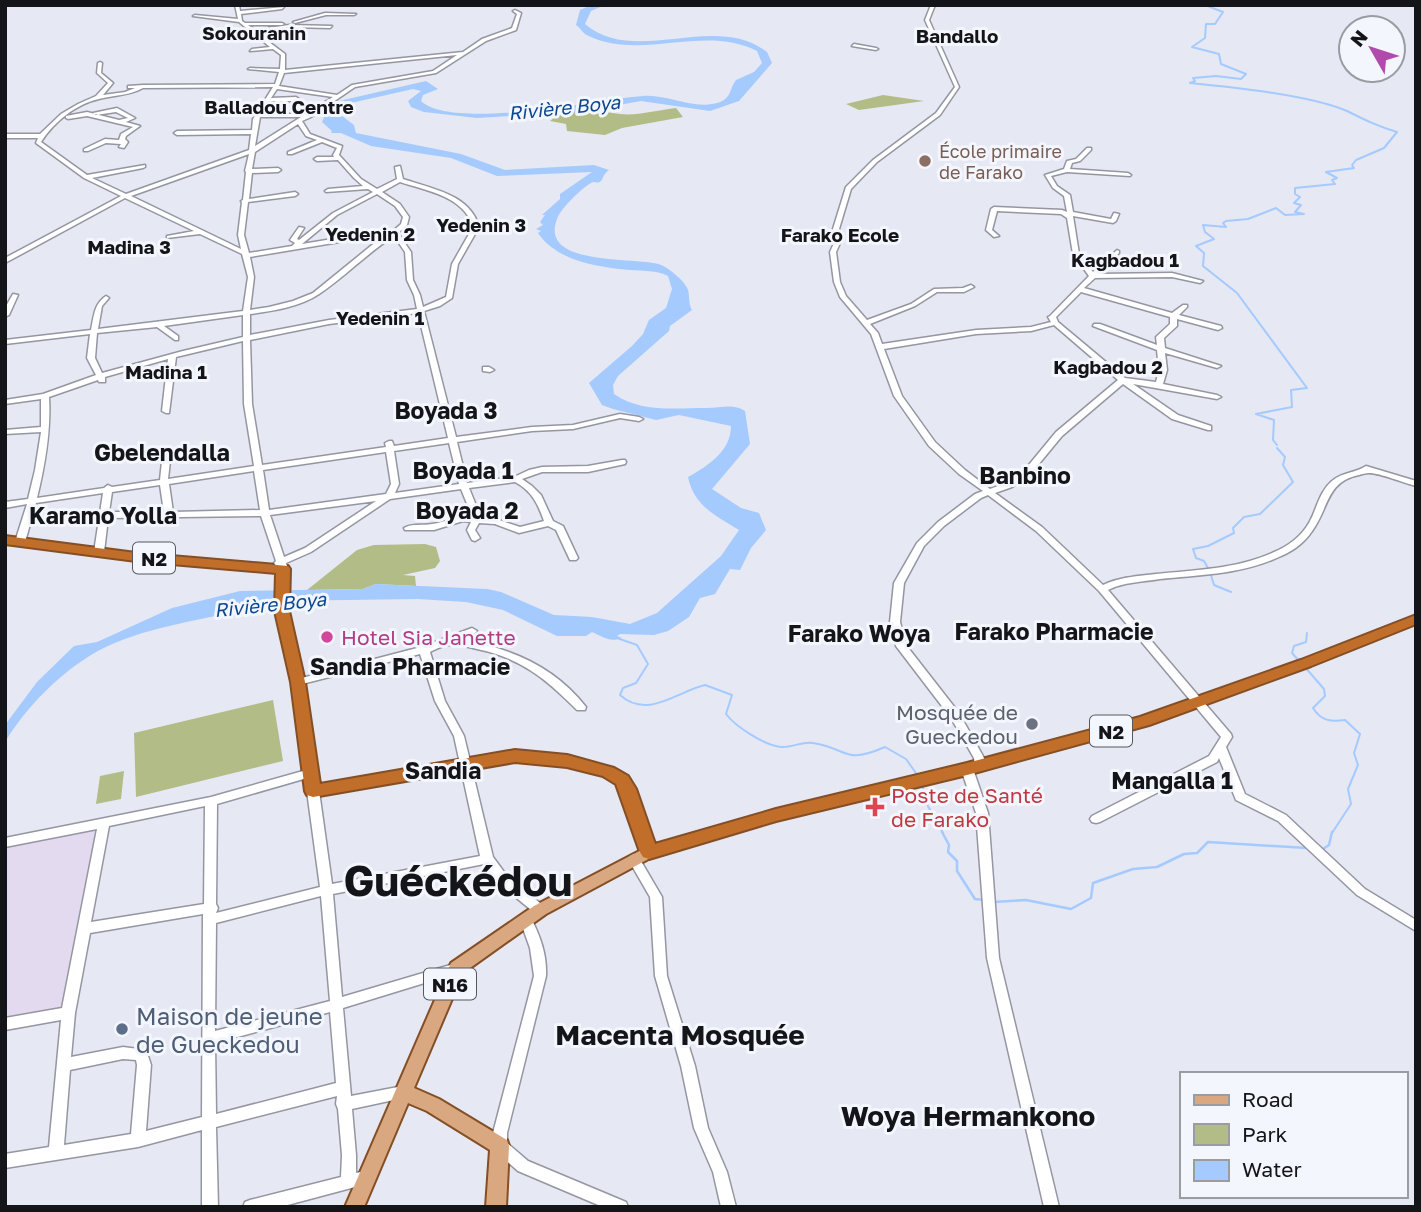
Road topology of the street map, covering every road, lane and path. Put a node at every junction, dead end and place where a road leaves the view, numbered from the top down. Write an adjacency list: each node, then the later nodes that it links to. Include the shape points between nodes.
1 (933, 5): 88 (street, via 927,20 957,87 938,114 875,161 848,188 835,230 837,282 843,298)
2 (282, 8): 6 (street)
3 (515, 10): 17 (street, via 519,13 514,29)
4 (354, 14): 7 (street, via 326,14)
5 (195, 16): 6 (street)
6 (240, 16): 7 (street); 9 (street)
7 (285, 26): 8 (street); 9 (street)
8 (330, 27)
9 (253, 31): 10 (street); 11 (street)
10 (221, 33)
11 (262, 38): 12 (street); 14 (street)
12 (237, 40)
13 (854, 45): 15 (street)
14 (274, 48): 16 (street); 18 (street)
15 (876, 49)
16 (252, 50)
17 (465, 53): 21 (street); 27 (street, via 434,72 354,86)
18 (284, 60): 20 (street); 21 (street); 21 (street, via 252,69)
19 (100, 62): 28 (street, via 99,73 111,83)
20 (294, 64)
21 (282, 71): 25 (street)
22 (202, 85): 24 (street); 25 (street); 26 (street)
23 (130, 86): 24 (street)
24 (143, 86): 28 (street, via 128,95)
25 (276, 86): 27 (street); 30 (street)
26 (194, 93)
27 (335, 96): 34 (street)
28 (98, 97): 35 (street)
29 (296, 99): 30 (street)
30 (267, 100): 32 (street)
31 (85, 114): 33 (street, via 117,110); 35 (street); 36 (street)
32 (258, 115): 34 (street); 40 (street)
33 (130, 116): 36 (street); 38 (street)
34 (309, 116): 37 (street)
35 (65, 117): 43 (street)
36 (110, 119): 38 (street)
37 (300, 122): 44 (street, via 308,135); 47 (street)
38 (120, 123): 39 (street); 46 (street, via 137,126 123,135 123,144 105,141)
39 (104, 124)
40 (253, 132): 41 (street); 47 (street)
41 (177, 133)
42 (5, 136): 43 (street)
43 (40, 139): 57 (street)
44 (323, 140): 48 (street); 49 (street, via 340,147 336,153)
45 (1089, 149): 54 (street, via 1069,162)
46 (86, 150)
47 (250, 152): 55 (street); 62 (street)
48 (290, 153)
49 (340, 158): 50 (street); 59 (street, via 357,178)
50 (317, 159)
51 (143, 166): 57 (street)
52 (398, 167): 58 (street)
53 (278, 170): 55 (street)
54 (1067, 170): 56 (street); 65 (street, via 1048,175 1067,195)
55 (248, 171): 63 (street)
56 (1128, 175)
57 (86, 177): 62 (street)
58 (400, 180): 59 (street); 82 (street, via 467,206 476,220 451,273 449,298)
59 (374, 188): 60 (street); 68 (street, via 406,217); 71 (street)
60 (328, 191)
61 (295, 194): 63 (street)
62 (125, 196): 67 (street); 74 (street)
63 (244, 201): 72 (street)
64 (1116, 214): 65 (street, via 1113,221)
65 (1068, 216): 69 (street, via 994,209 989,230); 75 (street, via 1076,254)
66 (301, 228): 71 (street, via 293,240)
67 (199, 232): 70 (street); 72 (street)
68 (396, 233): 71 (street); 82 (street, via 408,252 410,280); 83 (street, via 314,294)
69 (996, 236)
70 (169, 237)
71 (298, 245): 72 (street)
72 (244, 251): 83 (street, via 251,276)
73 (1117, 252): 75 (street)
74 (5, 261)
75 (1094, 275): 76 (street, via 1172,275); 78 (street)
76 (1200, 281)
77 (971, 287): 88 (street, via 936,290 913,305)
78 (1079, 289): 85 (street); 87 (street)
79 (15, 295): 84 (street)
80 (107, 299): 92 (street, via 99,306)
81 (1185, 306): 85 (street)
82 (421, 310): 94 (street, via 328,322); 111 (street)
83 (246, 313): 89 (street); 94 (street)
84 (5, 316)
85 (1173, 316): 91 (street); 97 (street, via 1174,324 1160,337)
86 (1064, 318): 87 (street)
87 (1054, 320): 96 (street, via 1031,329 976,332); 101 (street)
88 (865, 323): 96 (street)
89 (159, 325): 92 (street); 93 (street)
90 (1097, 326): 97 (street)
91 (1218, 328)
92 (95, 331): 95 (street); 100 (street, via 91,358)
93 (175, 338)
94 (246, 341): 98 (street); 115 (street, via 248,404)
95 (5, 342)
96 (880, 347): 123 (street, via 912,419 962,472)
97 (1161, 349): 99 (street); 102 (street, via 1163,370)
98 (172, 357): 100 (street); 106 (street)
99 (1217, 366)
100 (101, 379): 103 (street)
101 (1123, 380): 102 (street); 108 (street, via 1175,417); 123 (street, via 1059,434 1026,474)
102 (1158, 385): 104 (street)
103 (45, 396): 105 (street); 109 (street)
104 (1217, 397)
105 (5, 402)
106 (166, 411)
107 (639, 419): 111 (street, via 620,416 573,427)
108 (1208, 428)
109 (43, 429): 110 (street); 125 (street)
110 (5, 432)
111 (453, 440): 112 (street); 120 (street)
112 (389, 445): 115 (street); 124 (street, via 395,484)
113 (167, 452): 119 (street)
114 (622, 462): 118 (street, via 545,470)
115 (259, 467): 119 (street); 127 (street)
116 (1358, 467): 117 (street)
117 (1370, 470): 121 (street); 140 (street, via 1342,475 1316,510 1309,533 1268,559 1125,580)
118 (516, 479): 120 (street); 131 (street, via 541,498)
119 (164, 480): 122 (street); 128 (street)
120 (463, 484): 124 (street); 130 (street)
121 (1416, 484)
122 (108, 488): 125 (street); 129 (street)
123 (990, 491): 135 (street, via 962,507); 140 (street, via 1039,529)
124 (390, 495): 127 (street); 139 (street)
125 (33, 499): 126 (street); 134 (street)
126 (5, 505)
127 (265, 513): 128 (street); 139 (street)
128 (169, 514): 129 (street)
129 (104, 515): 137 (street)
130 (477, 519): 131 (street, via 519,530); 132 (street); 133 (street, via 471,530)
131 (549, 523): 138 (street, via 560,528)
132 (408, 528)
133 (475, 538)
134 (12, 541): 137 (highway, N2)
135 (920, 545): 136 (street); 150 (street, via 899,583 895,605 898,634 901,646 979,758)
136 (933, 549)
137 (99, 552): 139 (highway, N2)
138 (573, 558)
139 (281, 566): 145 (highway, via 285,588 282,611)
140 (1102, 589): 146 (street)
141 (1416, 619): 146 (highway, N2)
142 (472, 631): 143 (street)
143 (448, 640): 144 (street); 147 (street, via 493,647 545,671)
144 (424, 650): 145 (street); 149 (street, via 440,701 459,736)
145 (298, 682): 151 (highway)
146 (1198, 702): 148 (street, via 1227,737); 150 (highway, N2, via 1109,732)
147 (581, 707)
148 (1221, 748): 154 (street, via 1213,759); 162 (street, via 1240,797 1282,818 1361,892)
149 (465, 764): 152 (highway); 157 (highway, via 542,757 608,772 628,789); 158 (street)
150 (973, 767): 157 (highway, N2, via 776,814); 185 (street, via 982,813 993,958)
151 (310, 773): 152 (highway); 153 (street)
152 (313, 792): 159 (street)
153 (211, 802): 155 (street); 160 (street)
154 (1096, 819)
155 (104, 824): 156 (street); 163 (street)
156 (5, 843)
157 (641, 855): 161 (main road, N16); 184 (street, via 656,897 661,976 701,1128)
158 (487, 859): 159 (street); 161 (street)
159 (327, 890): 160 (street); 165 (street)
160 (211, 913): 163 (street); 168 (street)
161 (533, 915): 164 (main road, N16); 175 (street, via 540,976)
162 (1416, 926)
163 (83, 929): 166 (street)
164 (457, 968): 165 (street); 171 (main road, N16)
165 (335, 1005): 168 (street); 170 (street)
166 (68, 1013): 167 (street); 169 (street)
167 (5, 1024)
168 (208, 1038): 173 (street)
169 (63, 1065): 174 (street, via 123,1053 141,1055); 176 (street)
170 (343, 1088): 172 (street); 173 (street)
171 (403, 1092): 172 (street); 175 (main road); 178 (main road, N16)
172 (344, 1104): 178 (street)
173 (210, 1123): 174 (street); 179 (street)
174 (138, 1140): 176 (street)
175 (500, 1146): 182 (main road); 183 (street, via 523,1166)
176 (56, 1154): 177 (street)
177 (5, 1161)
178 (356, 1180): 180 (street); 181 (main road, N16)
179 (210, 1207)
180 (250, 1207)
181 (354, 1207)
182 (496, 1207)
183 (621, 1207)
184 (729, 1207)
185 (1052, 1207)

